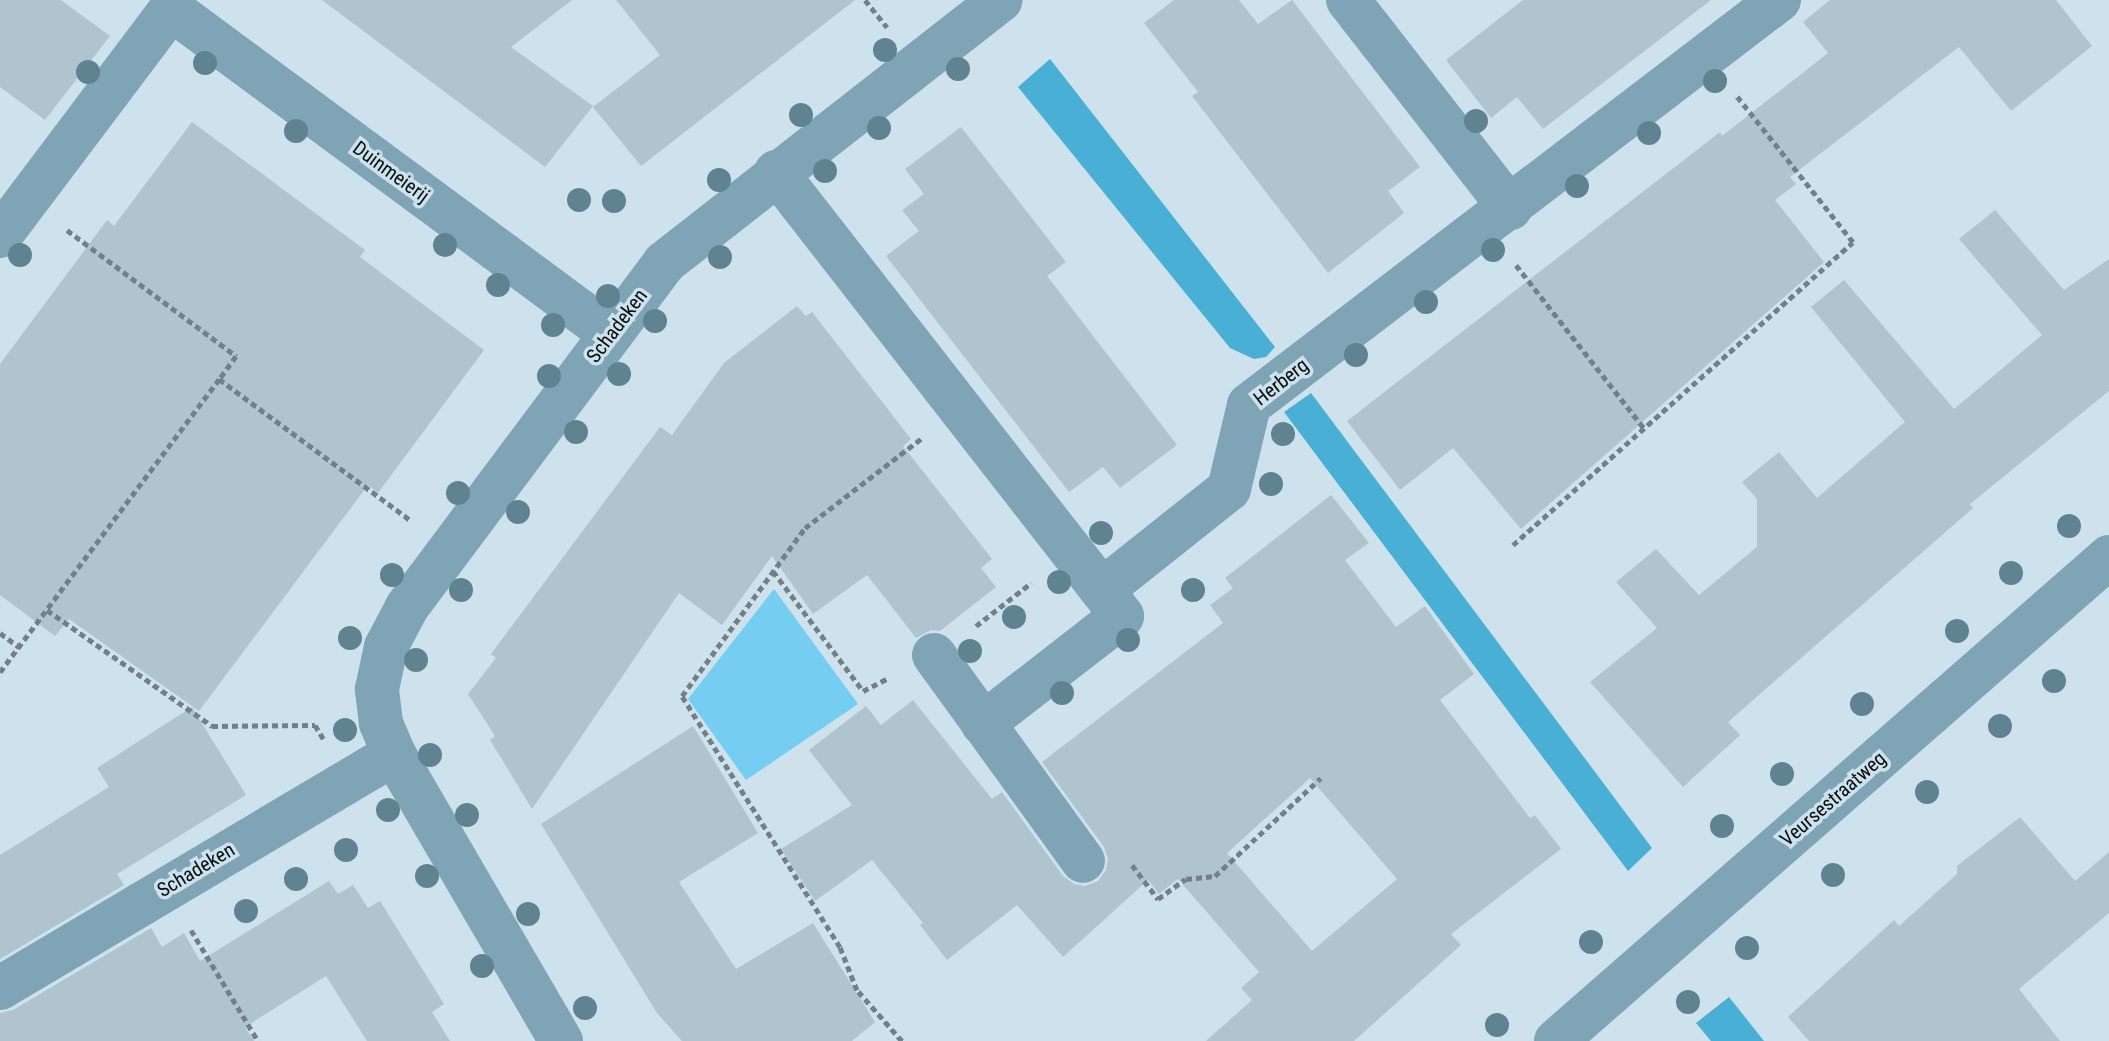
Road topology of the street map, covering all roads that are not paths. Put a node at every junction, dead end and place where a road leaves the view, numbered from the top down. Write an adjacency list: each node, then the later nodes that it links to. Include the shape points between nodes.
1 (1001, 0): 5 (street, Schadeken)
2 (1348, 0): 6 (street)
3 (1779, 0): 6 (street, Herberg)
4 (173, 5): 7 (street, Duinmeierij); 8 (street, Duinmeierij)
5 (776, 172): 8 (street, Schadeken, via 664,263); 10 (street)
6 (1498, 218): 10 (street, Herberg, via 1249,405 1229,489)
7 (0, 236)
8 (611, 334): 13 (street, Schadeken, via 407,607 386,647 377,689 381,723)
9 (2109, 557): 17 (street, Veursestraatweg)
10 (1102, 590): 12 (street, via 1122,616)
11 (934, 655): 12 (street)
12 (983, 724): 14 (street)
13 (394, 754): 15 (street, Schadeken); 16 (street, Schadeken)
14 (1083, 861)
15 (0, 988)
16 (561, 1041)
17 (1556, 1041)

